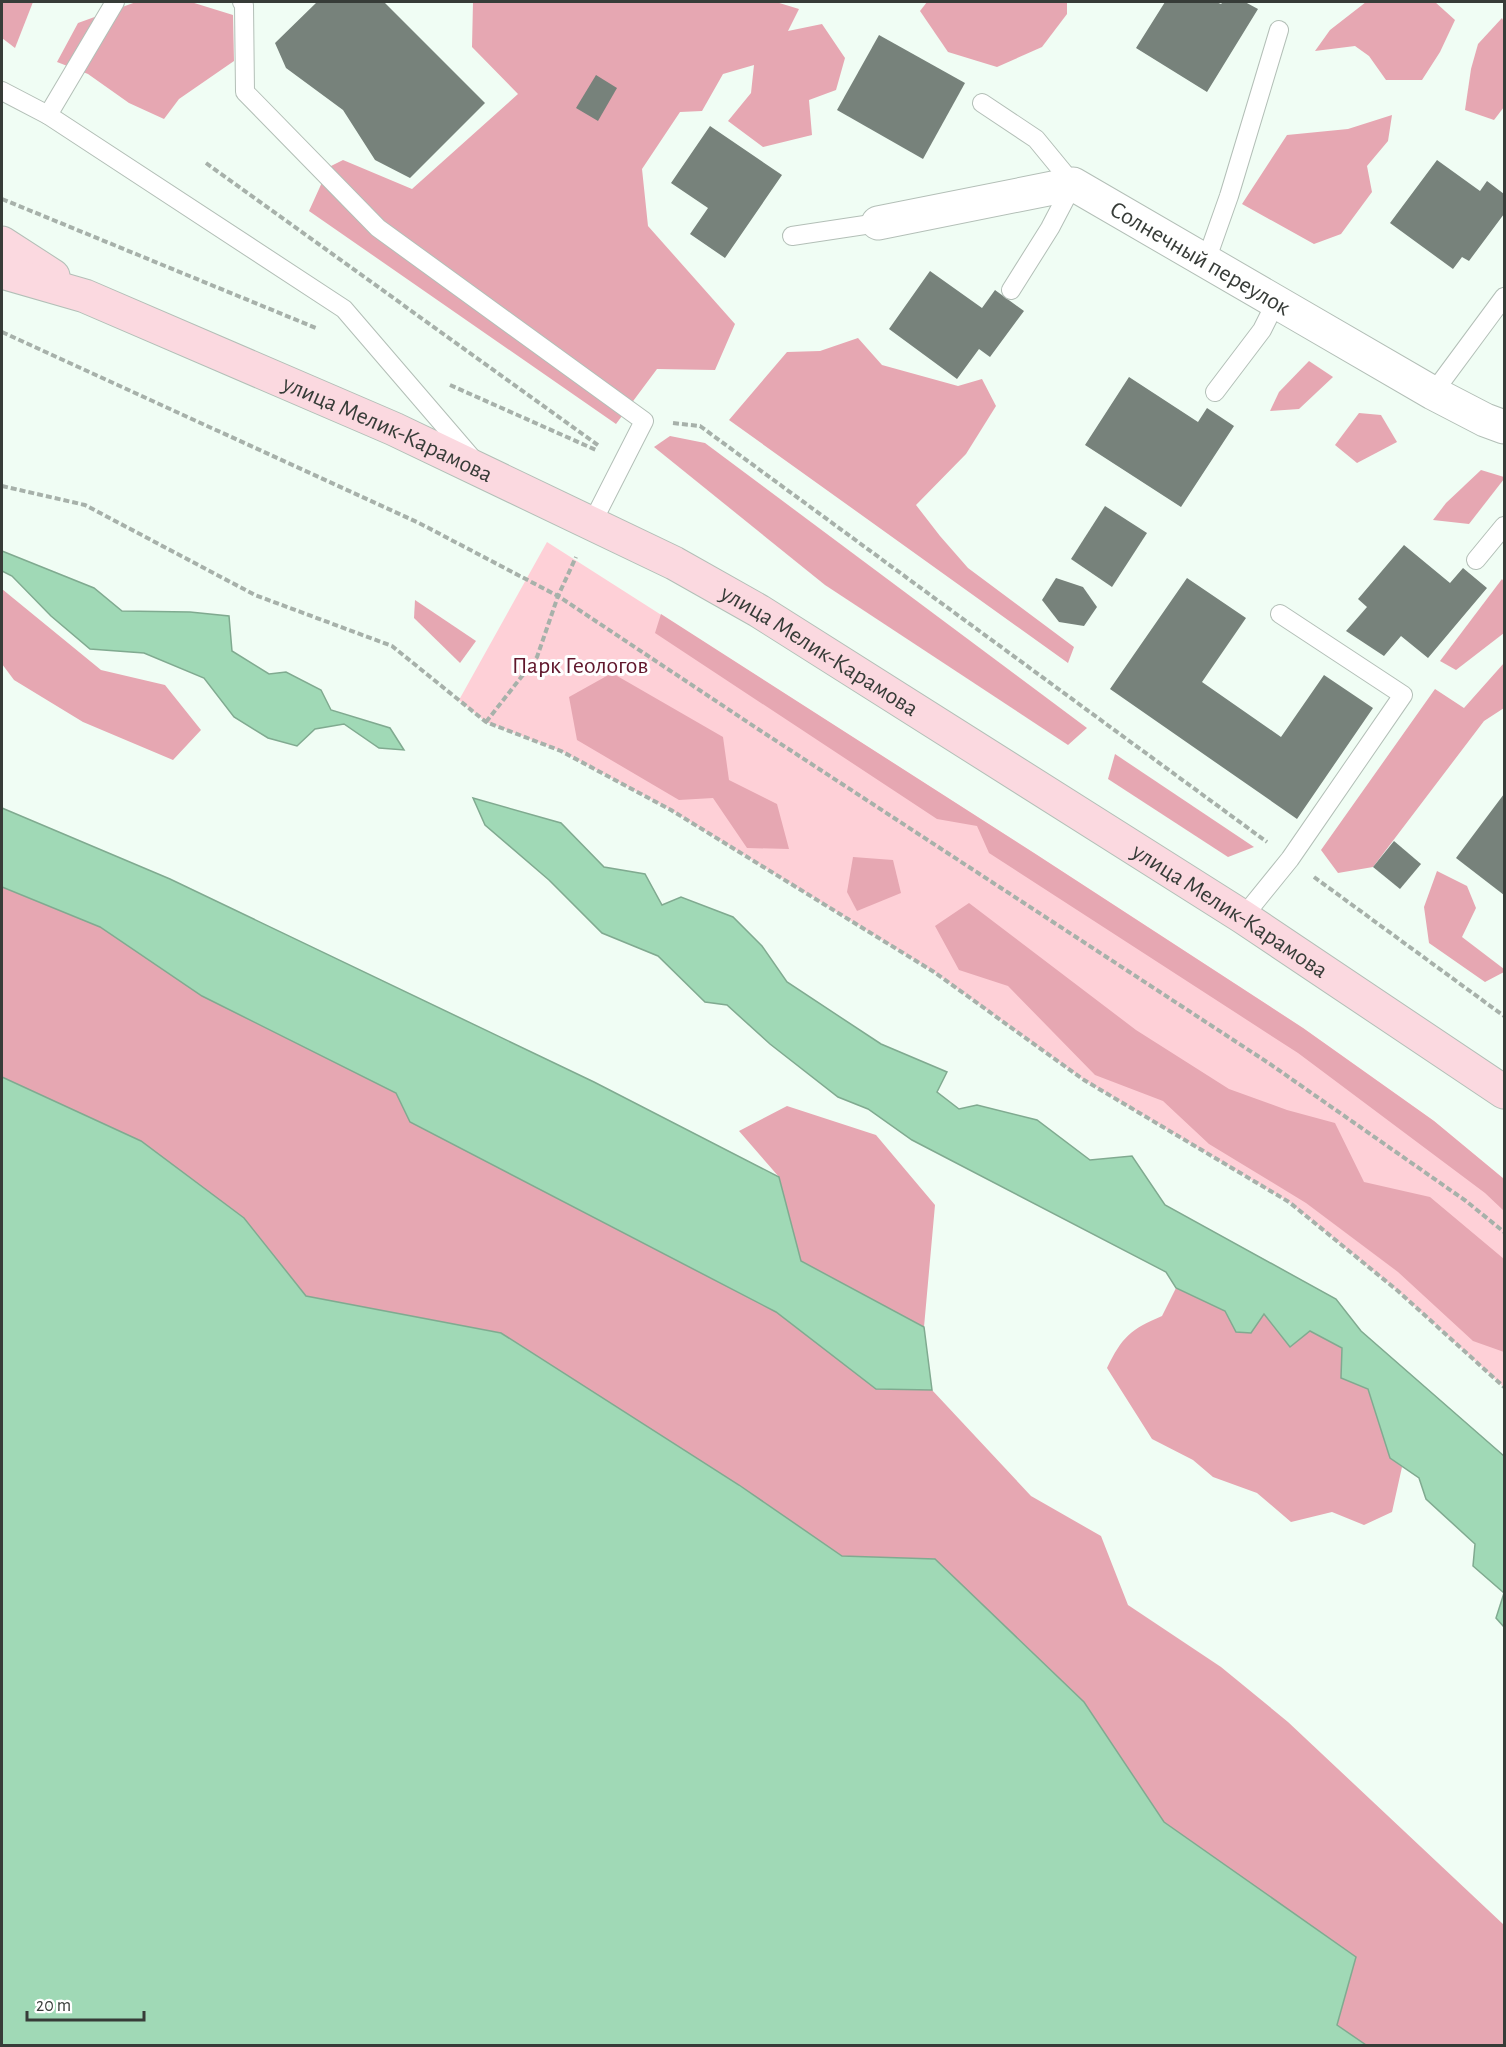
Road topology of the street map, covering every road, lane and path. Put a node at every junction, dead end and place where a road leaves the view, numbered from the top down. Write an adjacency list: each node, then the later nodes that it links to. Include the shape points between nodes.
1 (115, 2): 6 (lane)
2 (242, 2): 24 (lane, via 245,92 378,228)
3 (1279, 30): 13 (lane)
4 (2, 91): 6 (lane)
5 (982, 103): 8 (lane, via 1036,139)
6 (48, 115): 27 (lane, via 344,309)
7 (206, 164): 26 (path)
8 (1073, 184): 10 (street); 13 (street, Солнечный переулок); 15 (lane)
9 (2, 199): 19 (path)
10 (878, 223): 11 (lane)
11 (792, 236)
12 (2, 243): 16 (main road, улица Мелик-Карамова)
13 (1206, 261): 18 (street, Солнечный переулок)
14 (2, 272): 16 (main road, улица Мелик-Карамова)
15 (1011, 290)
16 (85, 296): 27 (main road, улица Мелик-Карамова)
17 (1504, 297): 23 (lane)
18 (1276, 302): 22 (lane, via 1262,330); 23 (street, Солнечный переулок)
19 (321, 330)
20 (2, 333): 32 (path, via 419,523)
21 (449, 384): 26 (path)
22 (1215, 392)
23 (1433, 393): 25 (street, Солнечный переулок)
24 (644, 421): 26 (lane); 35 (path, via 700,426)
25 (1504, 427)
26 (622, 462): 29 (lane)
27 (483, 471): 29 (main road, улица Мелик-Карамова)
28 (2, 486): 34 (path, via 85,505 255,595 392,646)
29 (592, 523): 36 (main road, улица Мелик-Карамова, via 759,611)
30 (1504, 526): 31 (lane)
31 (1476, 560)
32 (558, 596): 34 (path, via 537,657); 39 (path, via 1270,1064 1466,1201)
33 (1280, 614): 35 (lane, via 1403,694)
34 (486, 722): 40 (path, via 561,751 671,810 934,972 1083,1080 1289,1202 1398,1291)
35 (1290, 860): 36 (lane); 37 (path)
36 (1243, 917): 38 (main road, улица Мелик-Карамова)
37 (1504, 1016)
38 (1504, 1092)
39 (1504, 1232)
40 (1504, 1387)

